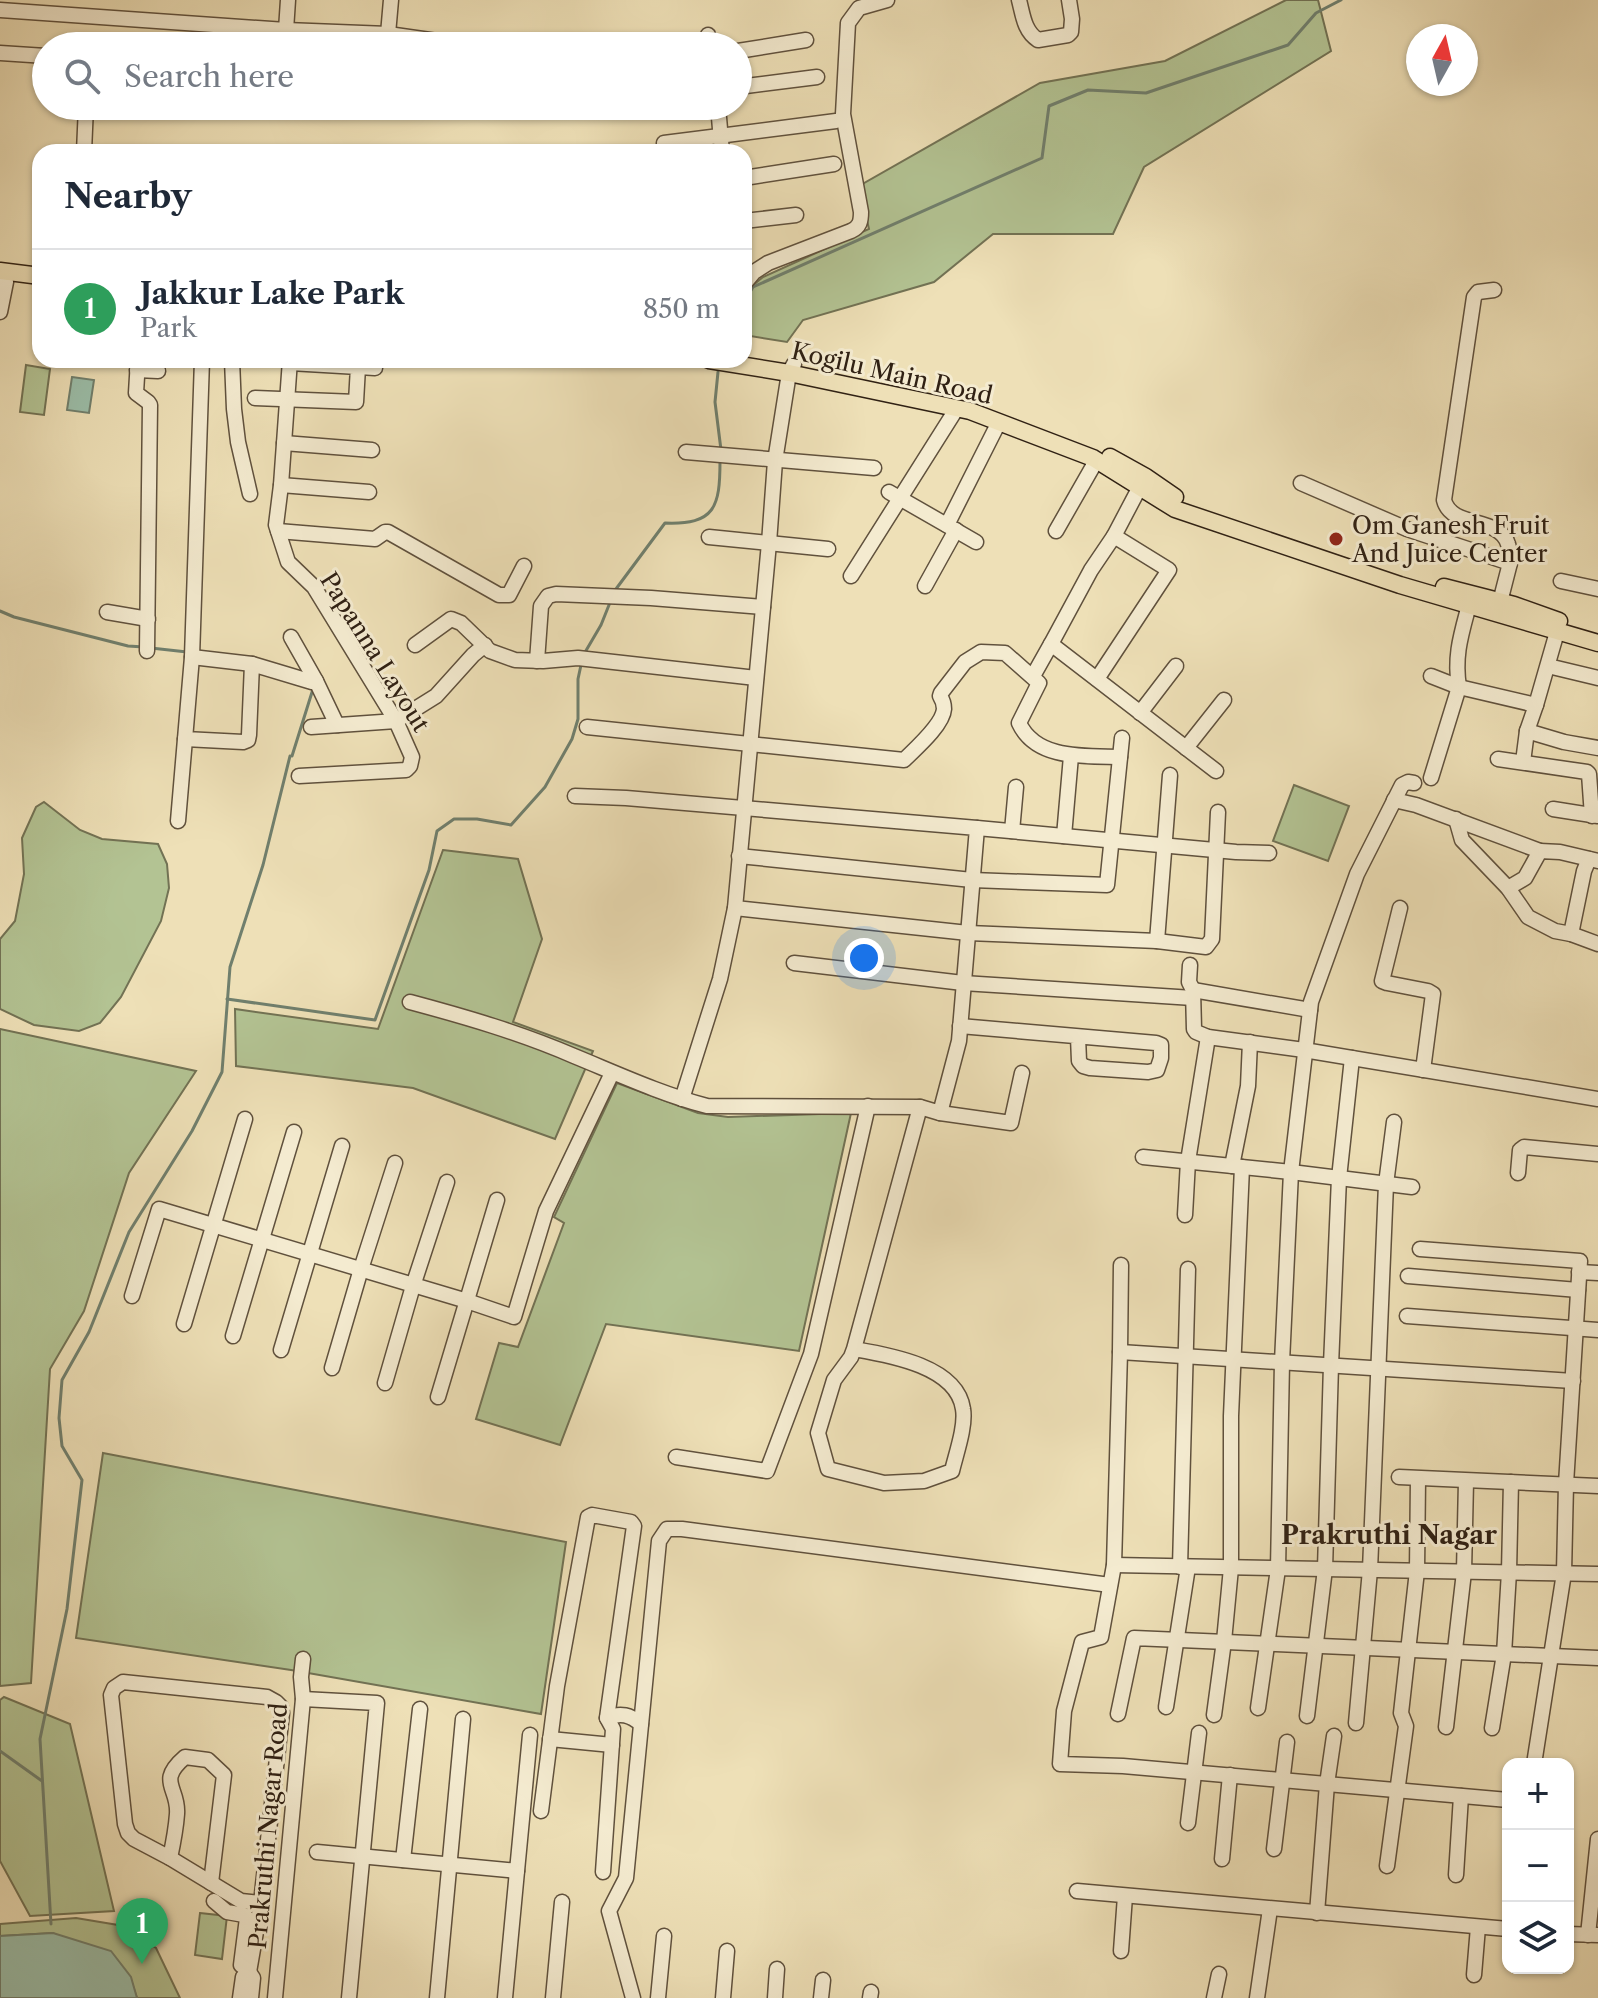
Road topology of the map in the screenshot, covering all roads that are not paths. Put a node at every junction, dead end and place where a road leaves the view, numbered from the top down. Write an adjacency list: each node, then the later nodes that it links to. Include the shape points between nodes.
1 (288, 0): 7 (street)
2 (391, 0): 9 (street)
3 (887, 0): 27 (street, via 859,8 848,23 843,114 861,222)
4 (1019, 0): 5 (street, via 1025,26 1038,40 1071,32)
5 (1069, 0)
6 (0, 10): 7 (street)
7 (286, 30): 8 (street)
8 (337, 32)
9 (388, 32)
10 (806, 40): 11 (street)
11 (752, 49)
12 (0, 53): 13 (street)
13 (32, 55)
14 (817, 77): 15 (street)
15 (752, 85)
16 (85, 120): 21 (street)
17 (719, 120): 19 (street)
18 (836, 121): 19 (street)
19 (721, 136): 20 (street); 22 (street)
20 (664, 143)
21 (84, 144)
22 (722, 144)
23 (834, 164): 24 (street)
24 (752, 177)
25 (796, 215): 26 (street)
26 (752, 220)
27 (752, 274)
28 (32, 276): 29 (main road)
29 (2, 278): 30 (main road); 32 (street)
30 (32, 284)
31 (1494, 290): 67 (street, via 1474,297 1444,500 1454,515 1504,536)
32 (0, 312)
33 (752, 357): 41 (main road, Kogilu Main Road)
34 (752, 364): 41 (main road, Kogilu Main Road)
35 (138, 368): 78 (street, via 136,393 150,405)
36 (148, 368): 42 (street)
37 (202, 368): 86 (street)
38 (232, 368): 57 (street, via 238,442)
39 (290, 368): 44 (street, Papanna Layout)
40 (358, 368): 44 (street, via 356,402)
41 (791, 368): 45 (main road, Kogilu Main Road); 50 (street); 53 (main road, Kogilu Main Road, via 973,401 1097,449)
42 (158, 371)
43 (255, 398): 44 (street)
44 (287, 398): 47 (street, Papanna Layout)
45 (957, 408): 46 (main road, Kogilu Main Road); 58 (street)
46 (999, 422): 51 (main road, Kogilu Main Road); 59 (street)
47 (284, 443): 48 (street); 55 (street, Papanna Layout)
48 (372, 450)
49 (686, 452): 50 (street)
50 (775, 461): 52 (street); 65 (street)
51 (1096, 461): 53 (main road, Kogilu Main Road); 61 (street)
52 (874, 468)
53 (1142, 482): 62 (street); 73 (main road, Kogilu Main Road, via 1180,500 1403,575); 74 (main road, Kogilu Main Road, via 1175,509)
54 (1301, 483): 67 (street, via 1407,529)
55 (281, 485): 56 (street); 60 (street, Papanna Layout)
56 (369, 492)
57 (250, 494)
58 (894, 495): 59 (street); 69 (street)
59 (952, 528): 64 (street); 71 (street)
60 (278, 531): 68 (street, via 375,539 388,532 505,596); 101 (street, Papanna Layout, via 288,562 314,587)
61 (1056, 531)
62 (1114, 536): 82 (street); 95 (street, via 1169,570)
63 (709, 537): 65 (street)
64 (976, 542)
65 (769, 543): 66 (street); 75 (street)
66 (828, 549)
67 (1510, 563): 73 (street)
68 (524, 566)
69 (851, 576)
70 (1561, 581): 72 (street)
71 (925, 586)
72 (1598, 589)
73 (1500, 602): 77 (main road, Kogilu Main Road)
74 (1469, 605): 77 (main road, Kogilu Main Road); 97 (street, via 1457,649)
75 (763, 607): 87 (street, via 556,594 541,606); 93 (street)
76 (107, 612): 78 (street)
77 (1528, 616): 79 (main road, Kogilu Main Road); 81 (main road, Kogilu Main Road)
78 (148, 619): 85 (street)
79 (1557, 632): 81 (main road, Kogilu Main Road); 90 (street)
80 (291, 637): 96 (street)
81 (1598, 640)
82 (1051, 644): 91 (street); 95 (street)
83 (415, 645): 84 (street, via 451,619)
84 (485, 645): 87 (street, via 515,660); 101 (street, via 436,696)
85 (148, 646)
86 (192, 653): 88 (street); 107 (street)
87 (537, 661): 93 (street, via 583,658)
88 (252, 664): 96 (street); 107 (street, via 248,740)
89 (1176, 666): 100 (street)
90 (1548, 666): 94 (street); 99 (street)
91 (1033, 676): 108 (street, via 1005,653 981,652 965,662 941,693 944,711 936,726 904,760); 111 (street, via 1039,687 1020,727 1046,750)
92 (1431, 676): 97 (street)
93 (756, 678): 108 (street)
94 (1598, 678)
95 (1097, 679): 100 (street)
96 (310, 681): 102 (street)
97 (1459, 687): 99 (street); 118 (street)
98 (1224, 700): 109 (street)
99 (1536, 705): 105 (street)
100 (1140, 713): 109 (street)
101 (396, 721): 102 (street); 117 (street, Papanna Layout, via 412,757 406,770)
102 (337, 725): 103 (street)
103 (311, 727)
104 (587, 727): 108 (street)
105 (1527, 731): 110 (street); 114 (street)
106 (1122, 738): 112 (street)
107 (185, 739): 128 (street)
108 (750, 745): 123 (street)
109 (1186, 748): 115 (street)
110 (1598, 748)
111 (1071, 756): 112 (street); 131 (street)
112 (1120, 757): 132 (street)
113 (1498, 759): 114 (street)
114 (1523, 762): 126 (street, via 1587,772)
115 (1216, 771)
116 (1170, 775): 133 (street)
117 (299, 776)
118 (1431, 778)
119 (1414, 783): 122 (street, via 1402,785)
120 (1016, 787): 130 (street)
121 (575, 796): 123 (street)
122 (1394, 800): 127 (street); 152 (street, via 1357,874)
123 (744, 807): 129 (street); 137 (street)
124 (1553, 809): 126 (street)
125 (1218, 812): 134 (street)
126 (1595, 816)
127 (1456, 819): 135 (street); 140 (street, via 1462,840)
128 (178, 821)
129 (977, 828): 130 (street); 139 (street)
130 (1012, 831): 131 (street)
131 (1064, 836): 132 (street)
132 (1113, 840): 133 (street); 139 (street, via 1107,885)
133 (1165, 845): 134 (street); 145 (street)
134 (1216, 850): 136 (street); 145 (street, via 1210,944)
135 (1540, 851): 138 (street); 140 (street, via 1525,878)
136 (1269, 853)
137 (739, 856): 139 (street); 141 (street)
138 (1593, 860): 144 (street, via 1584,871)
139 (972, 880): 143 (street)
140 (1508, 888): 144 (street, via 1528,917)
141 (735, 908): 143 (street); 162 (street, via 720,979)
142 (1400, 908): 159 (street, via 1382,981 1433,994)
143 (968, 933): 145 (street); 149 (street)
144 (1571, 934): 146 (street)
145 (1157, 941)
146 (1598, 944)
147 (794, 963): 149 (street)
148 (1190, 965): 150 (street)
149 (963, 983): 150 (street); 153 (street)
150 (1193, 994): 152 (street); 155 (street, via 1196,1032)
151 (410, 1002): 160 (street, via 488,1023)
152 (1310, 1010): 157 (street)
153 (960, 1026): 154 (street); 166 (street)
154 (1078, 1037): 154 (street, via 1156,1043 1161,1045 1161,1058 1157,1070 1148,1072 1090,1068 1079,1061)
155 (1208, 1037): 156 (street); 173 (street)
156 (1250, 1042): 157 (street); 175 (street)
157 (1304, 1050): 158 (street); 176 (street)
158 (1352, 1058): 159 (street); 178 (street)
159 (1423, 1070): 163 (street)
160 (612, 1073): 162 (street); 197 (street, via 546,1211 514,1317)
161 (1022, 1073): 166 (street, via 1011,1123)
162 (682, 1099): 164 (street, via 707,1106)
163 (1598, 1099)
164 (868, 1106): 165 (street); 215 (street, via 811,1354 767,1471)
165 (920, 1107): 166 (street); 203 (street)
166 (940, 1113)
167 (245, 1119): 184 (street)
168 (1394, 1122): 180 (street)
169 (294, 1132): 185 (street)
170 (342, 1146): 187 (street)
171 (1598, 1154): 177 (street, via 1524,1147)
172 (1143, 1157): 173 (street)
173 (1188, 1161): 175 (street); 183 (street)
174 (395, 1163): 189 (street)
175 (1237, 1166): 176 (street); 207 (street)
176 (1291, 1172): 178 (street); 208 (street)
177 (1518, 1173)
178 (1339, 1178): 180 (street); 209 (street)
179 (447, 1182): 194 (street)
180 (1386, 1184): 181 (street); 211 (street)
181 (1412, 1187)
182 (497, 1200): 197 (street)
183 (1185, 1215)
184 (212, 1225): 185 (street); 196 (street, via 159,1209); 199 (street)
185 (261, 1239): 187 (street); 202 (street)
186 (1420, 1249): 191 (street, via 1580,1261)
187 (309, 1254): 189 (street); 204 (street)
188 (1121, 1265): 205 (street)
189 (361, 1269): 194 (street); 210 (street)
190 (1188, 1269): 206 (street)
191 (1579, 1272): 192 (street); 195 (street)
192 (1598, 1273)
193 (1408, 1276): 195 (street)
194 (413, 1286): 197 (street); 213 (street)
195 (1578, 1290): 200 (street)
196 (132, 1296)
197 (467, 1301): 214 (street)
198 (1407, 1316): 200 (street)
199 (184, 1324)
200 (1576, 1330): 201 (street); 212 (street)
201 (1598, 1330)
202 (233, 1336)
203 (854, 1349): 203 (street, via 891,1355 935,1372 953,1386 963,1407 963,1422 952,1471 924,1481 884,1483 828,1469 818,1433 834,1380)
204 (281, 1350)
205 (1120, 1352): 206 (street); 222 (street)
206 (1186, 1356): 207 (street); 223 (street)
207 (1234, 1359): 208 (street); 224 (street)
208 (1282, 1362): 209 (street); 225 (street)
209 (1331, 1365): 211 (street); 226 (street)
210 (332, 1368)
211 (1379, 1368): 212 (street); 227 (street)
212 (1573, 1381): 220 (street)
213 (385, 1383)
214 (438, 1397)
215 (676, 1457)
216 (1399, 1477): 217 (street)
217 (1418, 1479): 218 (street); 228 (street)
218 (1466, 1481): 219 (street); 229 (street)
219 (1511, 1482): 220 (street); 230 (street)
220 (1566, 1484): 221 (street); 231 (street)
221 (1598, 1486)
222 (1114, 1565): 223 (street); 233 (street)
223 (1184, 1567): 224 (street); 234 (street)
224 (1231, 1568): 225 (street); 235 (street)
225 (1278, 1569): 226 (street); 236 (street)
226 (1325, 1569): 227 (street); 237 (street)
227 (1370, 1570): 228 (street); 238 (street)
228 (1417, 1571): 229 (street); 239 (street)
229 (1464, 1572): 230 (street); 240 (street)
230 (1509, 1572): 231 (street); 241 (street)
231 (1564, 1573): 232 (street); 242 (street)
232 (1598, 1574)
233 (1110, 1585): 255 (street, via 667,1529 659,1541); 265 (street, via 1101,1637 1082,1642 1064,1711 1060,1764)
234 (1177, 1639): 235 (street); 246 (street); 249 (street, via 1134,1638)
235 (1224, 1641): 236 (street); 250 (street)
236 (1269, 1643): 237 (street); 247 (street)
237 (1316, 1645): 238 (street); 251 (street)
238 (1362, 1647): 239 (street); 253 (street)
239 (1409, 1649): 240 (street); 269 (street)
240 (1456, 1652): 241 (street); 256 (street)
241 (1504, 1654): 242 (street); 257 (street)
242 (1551, 1656): 243 (street); 264 (street)
243 (1598, 1658)
244 (303, 1659): 245 (street, Prakruthi Nagar Road)
245 (303, 1699): 277 (street, via 377,1703); 308 (street, Prakruthi Nagar Road)
246 (1166, 1707)
247 (1258, 1708)
248 (420, 1709): 280 (street)
249 (1118, 1714)
250 (1214, 1715)
251 (1307, 1716)
252 (463, 1719): 281 (street)
253 (1356, 1723)
254 (610, 1724): 255 (street, via 616,1714 632,1716); 261 (street, via 634,1526 592,1515); 263 (street)
255 (641, 1724): 313 (street, via 626,1878 609,1911)
256 (1446, 1727)
257 (1492, 1728)
258 (1199, 1733): 265 (street)
259 (530, 1735): 283 (street)
260 (1334, 1736): 268 (street)
261 (550, 1739): 263 (street); 272 (street)
262 (1287, 1742): 267 (street)
263 (612, 1745): 284 (street)
264 (1535, 1758)
265 (1194, 1772): 266 (street); 273 (street)
266 (1230, 1775): 267 (street); 279 (street)
267 (1283, 1780): 268 (street); 275 (street)
268 (1327, 1784): 269 (street); 294 (street)
269 (1398, 1790): 270 (street); 282 (street)
270 (1461, 1796): 271 (street); 285 (street)
271 (1502, 1799)
272 (541, 1811)
273 (1188, 1823)
274 (1598, 1839): 292 (street)
275 (1274, 1849)
276 (317, 1852): 277 (street)
277 (362, 1856): 280 (street); 309 (street)
278 (170, 1858): 286 (street); 286 (street, via 178,1811 170,1784 172,1768 185,1757 208,1760 224,1775); 291 (street, via 134,1839 125,1824 114,1688 123,1682 267,1697 282,1713)
279 (1222, 1859)
280 (403, 1860): 281 (street)
281 (449, 1864): 283 (street); 310 (street)
282 (1387, 1866)
283 (517, 1871): 311 (street)
284 (603, 1872)
285 (1456, 1875)
286 (211, 1883): 291 (street, via 241,1901)
287 (1077, 1891): 288 (street)
288 (1125, 1896): 293 (street); 300 (street)
289 (214, 1901): 302 (street, via 247,1918 241,1965)
290 (562, 1902): 312 (street)
291 (261, 1903): 302 (street)
292 (1594, 1903): 297 (street)
293 (1270, 1909): 294 (street); 319 (street)
294 (1317, 1913): 295 (street)
295 (1478, 1927): 296 (street); 304 (street)
296 (1502, 1929)
297 (1593, 1935)
298 (664, 1936): 314 (street)
299 (727, 1951): 315 (street)
300 (1121, 1951)
301 (777, 1969): 316 (street)
302 (249, 1972): 306 (street, via 243,1977); 307 (street)
303 (1219, 1974): 318 (street)
304 (1474, 1975)
305 (823, 1980): 317 (street)
306 (240, 1998)
307 (251, 1998)
308 (275, 1998)
309 (349, 1998)
310 (437, 1998)
311 (505, 1998)
312 (553, 1998)
313 (633, 1998)
314 (658, 1998)
315 (723, 1998)
316 (775, 1998)
317 (821, 1998)
318 (1214, 1998)
319 (1257, 1998)

